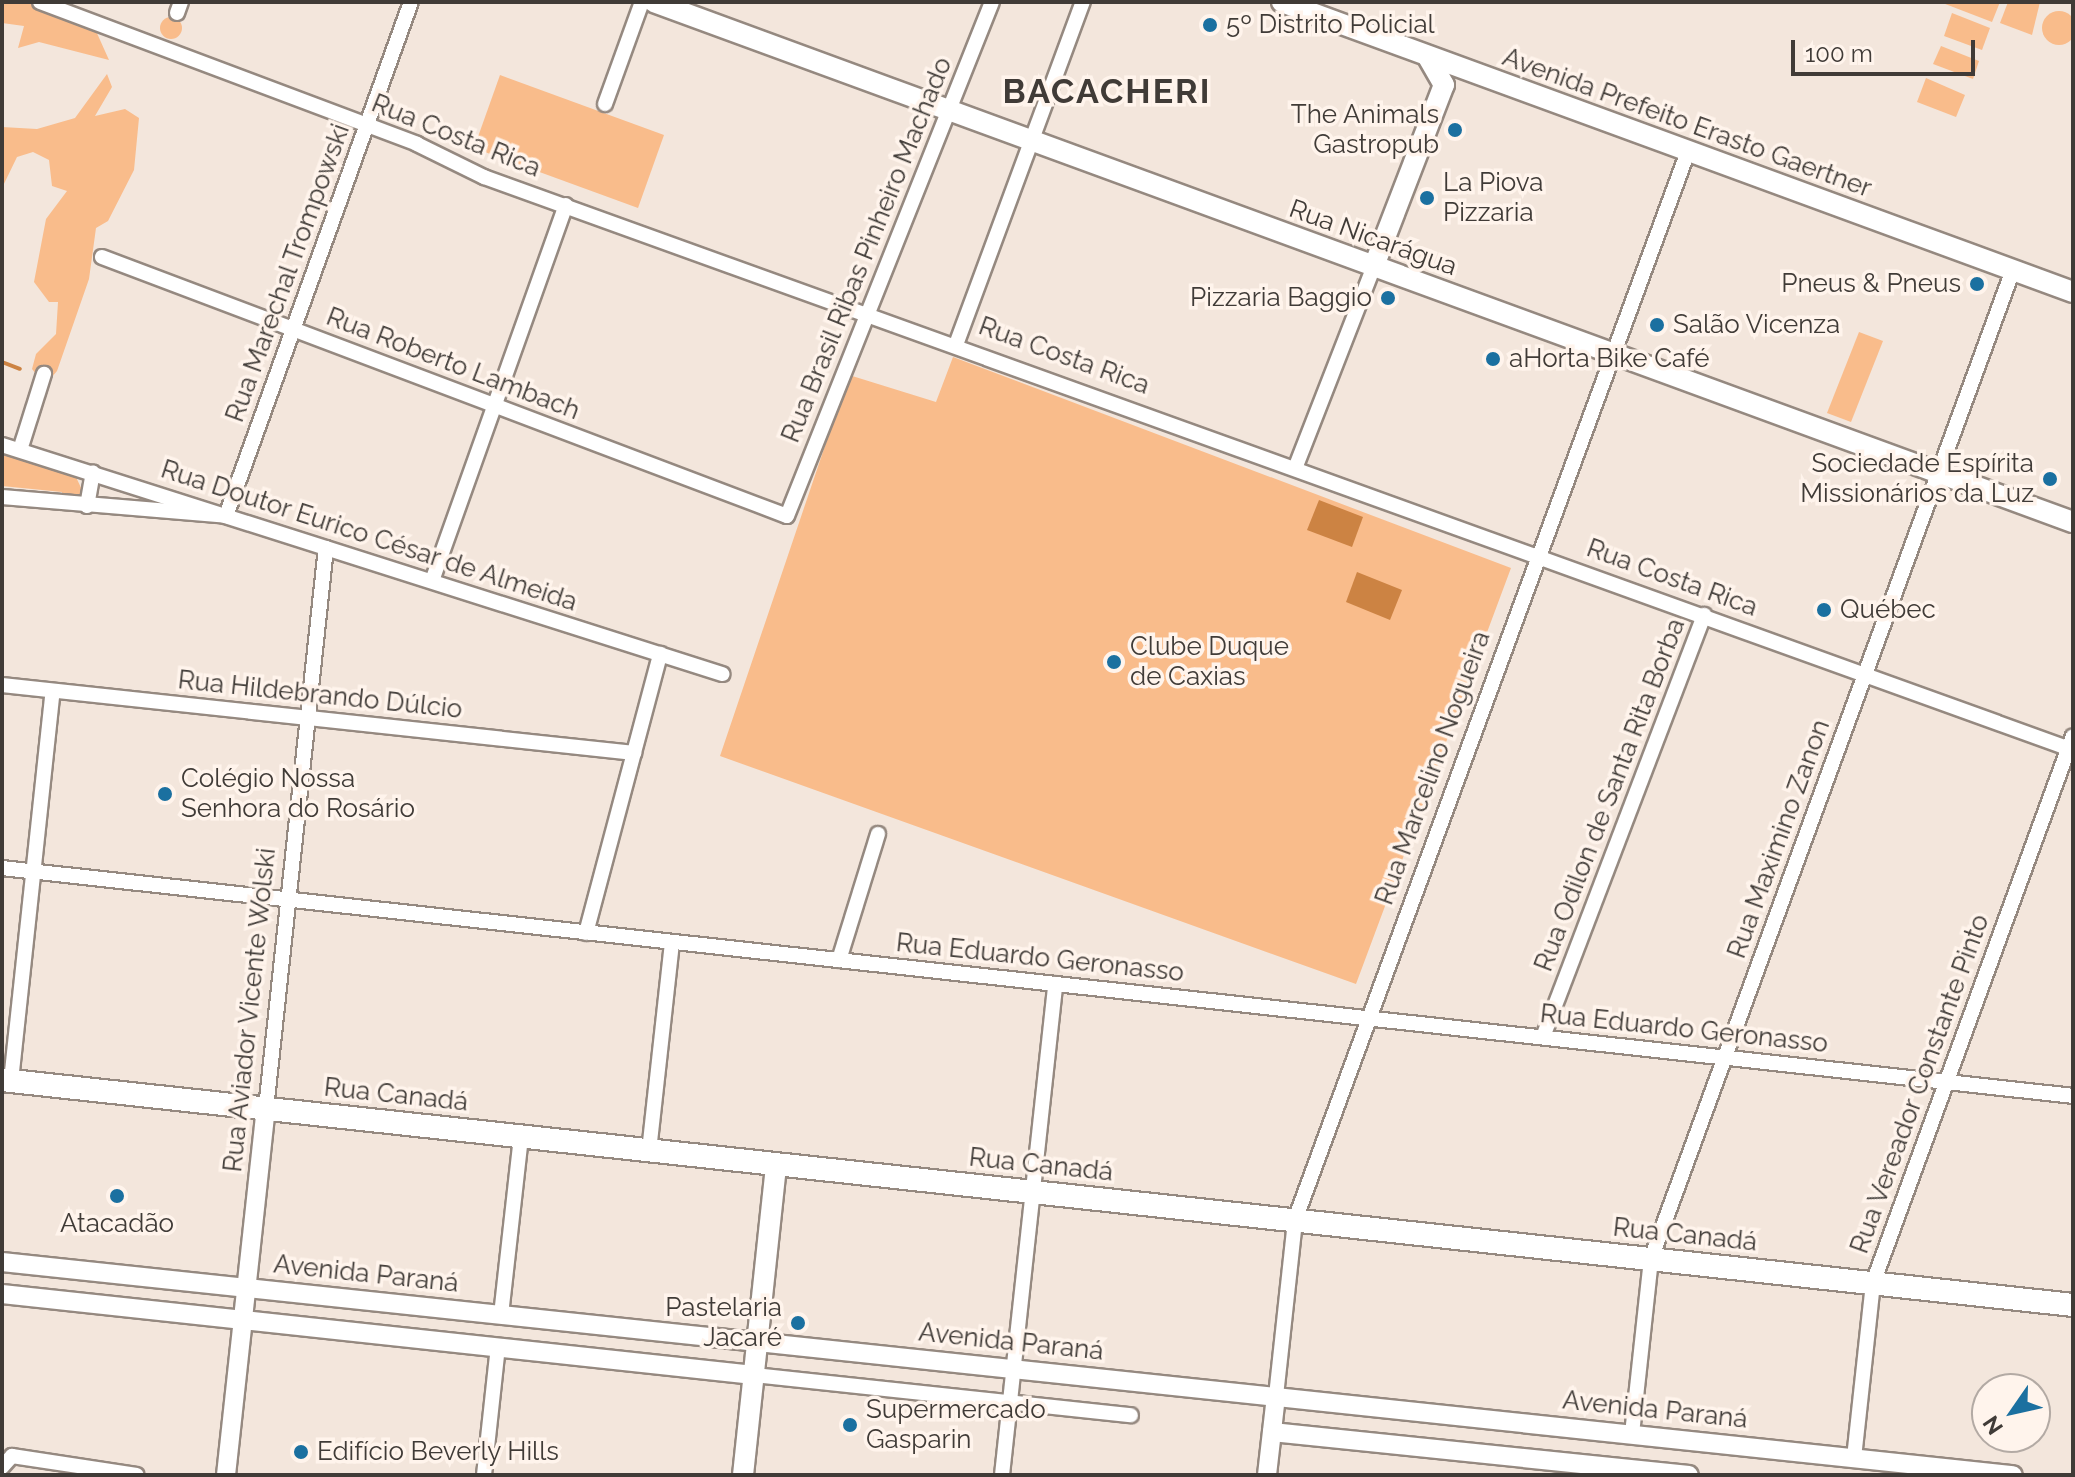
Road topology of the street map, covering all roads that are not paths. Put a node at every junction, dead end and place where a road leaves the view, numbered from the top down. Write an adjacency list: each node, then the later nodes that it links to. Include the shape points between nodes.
1 (40, 2): 13 (street, Rua Costa Rica)
2 (411, 2): 13 (street, Rua Marechal Trompowski)
3 (642, 2): 11 (street)
4 (654, 2): 12 (main road, Rua Nicarágua)
5 (992, 2): 12 (street, Rua Brasil Ribas Pinheiro Machado)
6 (1083, 2): 14 (street)
7 (1282, 2): 8 (main road, Avenida Prefeito Erasto Gaertner)
8 (1428, 56): 9 (main road, Avenida Prefeito Erasto Gaertner); 10 (main road)
9 (1475, 73): 10 (main road); 15 (main road, Avenida Prefeito Erasto Gaertner)
10 (1444, 85): 18 (main road)
11 (605, 104)
12 (948, 110): 14 (main road, Rua Nicarágua); 21 (street, Rua Brasil Ribas Pinheiro Machado)
13 (367, 125): 16 (street, Rua Costa Rica); 22 (street, Rua Marechal Trompowski)
14 (1032, 140): 18 (main road, Rua Nicarágua); 23 (street)
15 (1688, 151): 19 (main road, Avenida Prefeito Erasto Gaertner); 24 (street, Rua Marcelino Nogueira)
16 (566, 205): 21 (street, Rua Costa Rica); 26 (street)
17 (102, 257): 22 (street, Rua Roberto Lambach)
18 (1374, 266): 24 (main road, Rua Nicarágua); 29 (street)
19 (2013, 270): 20 (main road, Avenida Prefeito Erasto Gaertner); 31 (street, Rua Maximino Zanon)
20 (2073, 292)
21 (866, 309): 23 (street, Rua Costa Rica); 35 (street, Rua Brasil Ribas Pinheiro Machado)
22 (294, 328): 26 (street, Rua Roberto Lambach); 34 (street, Rua Marechal Trompowski)
23 (957, 342): 29 (street, Rua Costa Rica)
24 (1613, 354): 31 (main road, Rua Nicarágua); 38 (street, Rua Marcelino Nogueira)
25 (44, 374): 28 (street)
26 (495, 403): 35 (street, Rua Roberto Lambach); 39 (street)
27 (2, 445): 28 (street, Rua Doutor Eurico César de Almeida)
28 (20, 450): 30 (street, Rua Doutor Eurico César de Almeida)
29 (1296, 466): 38 (street, Rua Costa Rica)
30 (93, 473): 33 (street); 34 (street, Rua Doutor Eurico César de Almeida)
31 (1939, 473): 36 (main road, Rua Nicarágua); 43 (street, Rua Maximino Zanon)
32 (2, 497): 33 (street)
33 (87, 506): 34 (street)
34 (226, 516): 37 (street, Rua Doutor Eurico César de Almeida)
35 (787, 516)
36 (2073, 522)
37 (326, 548): 39 (street, Rua Doutor Eurico César de Almeida); 46 (street, Rua Aviador Vicente Wolski)
38 (1539, 555): 40 (street, Rua Costa Rica); 57 (street, Rua Marcelino Nogueira)
39 (432, 581): 41 (street, Rua Doutor Eurico César de Almeida)
40 (1704, 615): 43 (street, Rua Costa Rica); 58 (street, Rua Odilon de Santa Rita Borba)
41 (660, 654): 42 (street, Rua Doutor Eurico César de Almeida); 48 (street)
42 (722, 674)
43 (1865, 674): 47 (street, Rua Costa Rica); 59 (street, Rua Maximino Zanon)
44 (2, 685): 45 (street, Rua Hildebrando Dúlcio)
45 (53, 691): 46 (street, Rua Hildebrando Dúlcio); 51 (street)
46 (308, 718): 48 (street, Rua Hildebrando Dúlcio); 52 (street, Rua Aviador Vicente Wolski)
47 (2071, 745): 61 (street, Rua Vereador Constante Pinto)
48 (634, 753): 53 (street)
49 (878, 834): 55 (street)
50 (2, 868): 51 (street, Rua Eduardo Geronasso)
51 (33, 872): 52 (street, Rua Eduardo Geronasso); 60 (street)
52 (288, 900): 53 (street, Rua Eduardo Geronasso); 63 (street, Rua Aviador Vicente Wolski)
53 (586, 933): 54 (street, Rua Eduardo Geronasso)
54 (672, 942): 55 (street, Rua Eduardo Geronasso); 65 (street)
55 (839, 960): 56 (street, Rua Eduardo Geronasso)
56 (1055, 984): 57 (street, Rua Eduardo Geronasso); 67 (street)
57 (1368, 1018): 58 (street, Rua Eduardo Geronasso); 68 (street, Rua Marcelino Nogueira)
58 (1543, 1037): 59 (street, Rua Eduardo Geronasso)
59 (1724, 1057): 61 (street, Rua Eduardo Geronasso); 69 (street, Rua Maximino Zanon)
60 (6, 1081): 63 (main road, Rua Canadá)
61 (1946, 1082): 62 (street, Rua Eduardo Geronasso); 71 (street, Rua Vereador Constante Pinto)
62 (2073, 1096)
63 (266, 1109): 64 (main road, Rua Canadá); 72 (street, Rua Aviador Vicente Wolski)
64 (521, 1137): 65 (main road, Rua Canadá); 75 (street)
65 (649, 1151): 66 (main road, Rua Canadá)
66 (776, 1164): 67 (main road, Rua Canadá); 77 (main road)
67 (1032, 1192): 68 (main road, Rua Canadá); 80 (street)
68 (1295, 1220): 69 (main road, Rua Canadá); 81 (street, Rua Marcelino Nogueira)
69 (1651, 1259): 71 (main road, Rua Canadá); 83 (street, Rua Maximino Zanon)
70 (2, 1262): 72 (street, Avenida Paraná)
71 (1873, 1283): 74 (main road, Rua Canadá); 84 (street, Rua Vereador Constante Pinto)
72 (247, 1288): 75 (street, Avenida Paraná); 76 (street, Rua Aviador Vicente Wolski)
73 (2, 1294): 76 (street, Avenida Paraná)
74 (2073, 1305)
75 (501, 1315): 77 (street, Avenida Paraná)
76 (243, 1321): 78 (street, Avenida Paraná); 87 (street, Rua Aviador Vicente Wolski)
77 (757, 1342): 79 (main road); 80 (street, Avenida Paraná)
78 (498, 1347): 79 (street, Avenida Paraná); 88 (street)
79 (754, 1375): 80 (street, Avenida Paraná); 89 (main road)
80 (1012, 1385): 81 (street, Avenida Paraná); 82 (street, Avenida Paraná); 90 (street)
81 (1274, 1414): 83 (street, Avenida Paraná); 91 (street); 92 (street, Avenida Paraná)
82 (1131, 1415)
83 (1632, 1434): 84 (street, Avenida Paraná)
84 (1854, 1458): 93 (street, Avenida Paraná)
85 (2, 1467): 86 (street, via 12,1456)
86 (137, 1475)
87 (226, 1475)
88 (484, 1475)
89 (743, 1475)
90 (1002, 1475)
91 (1267, 1475)
92 (1689, 1475)
93 (2013, 1475)

